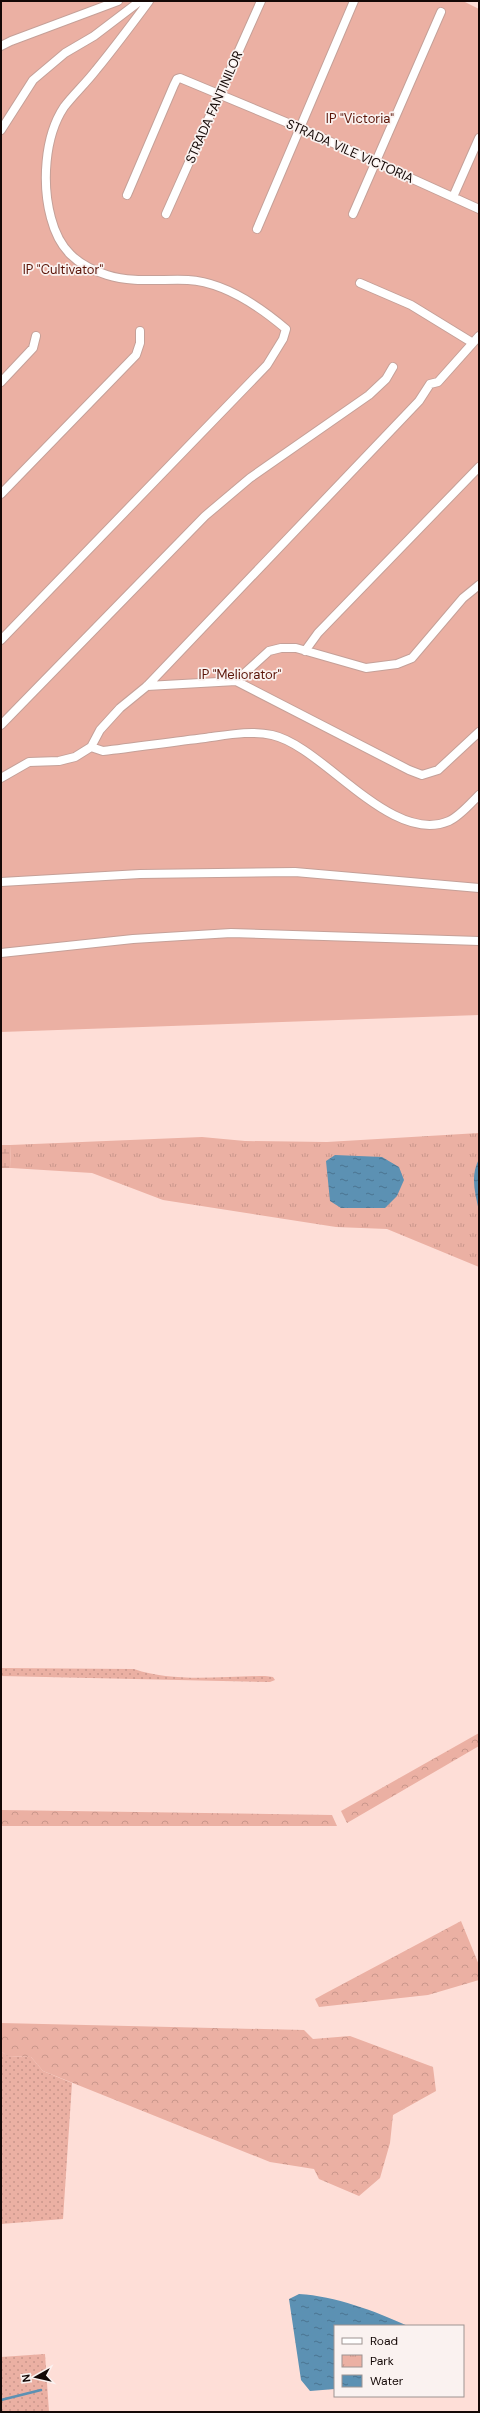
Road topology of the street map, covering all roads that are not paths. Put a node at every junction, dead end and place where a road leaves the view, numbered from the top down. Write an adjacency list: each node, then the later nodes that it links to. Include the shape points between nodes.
1 (118, 1): 7 (street)
2 (140, 1): 10 (street, via 94,36 65,53 33,80)
3 (149, 1): 29 (street, via 64,108 53,131 47,157 45,196 56,237 84,266 124,279 190,280 211,285 236,293 286,329 267,366)
4 (261, 1): 8 (street, STRADA FANTINILOR)
5 (354, 1): 9 (street)
6 (441, 12): 12 (street)
7 (1, 46)
8 (219, 95): 9 (street, STRADA VILE VICTORIA); 13 (street, STRADA VILE VICTORIA, via 180,78 177,79); 16 (street, STRADA FANTINILOR)
9 (300, 128): 12 (street, STRADA VILE VICTORIA); 18 (street)
10 (1, 130)
11 (479, 138): 14 (street)
12 (376, 162): 14 (street, STRADA VILE VICTORIA); 17 (street)
13 (127, 195)
14 (453, 197): 15 (street, STRADA VILE VICTORIA)
15 (479, 209)
16 (166, 214)
17 (353, 214)
18 (257, 229)
19 (360, 283): 23 (street, via 411,305)
20 (140, 331): 27 (street, via 136,355)
21 (36, 336): 25 (street, via 33,348)
22 (479, 336): 23 (street)
23 (473, 343): 32 (street, via 438,382 430,384 419,401)
24 (393, 368): 33 (street, via 386,380 369,395 250,478 204,516)
25 (1, 382)
26 (479, 467): 30 (street, via 318,633)
27 (1, 494)
28 (479, 585): 30 (street, via 463,598 412,658 397,664 366,668)
29 (1, 640)
30 (305, 651): 31 (street, via 281,648 269,651)
31 (236, 681): 32 (street); 34 (street, via 409,770 422,774 438,770)
32 (147, 686): 35 (street, via 120,708 100,730)
33 (1, 725)
34 (479, 732)
35 (91, 747): 36 (street, via 75,757 59,761 29,762); 37 (street, via 103,751 243,734 272,735 294,744 375,805 412,822 429,825 449,821)
36 (1, 778)
37 (479, 795)
38 (1, 882): 39 (street, via 140,874 295,872)
39 (479, 888)
40 (479, 941): 41 (street, via 231,933 133,939)
41 (1, 953)

